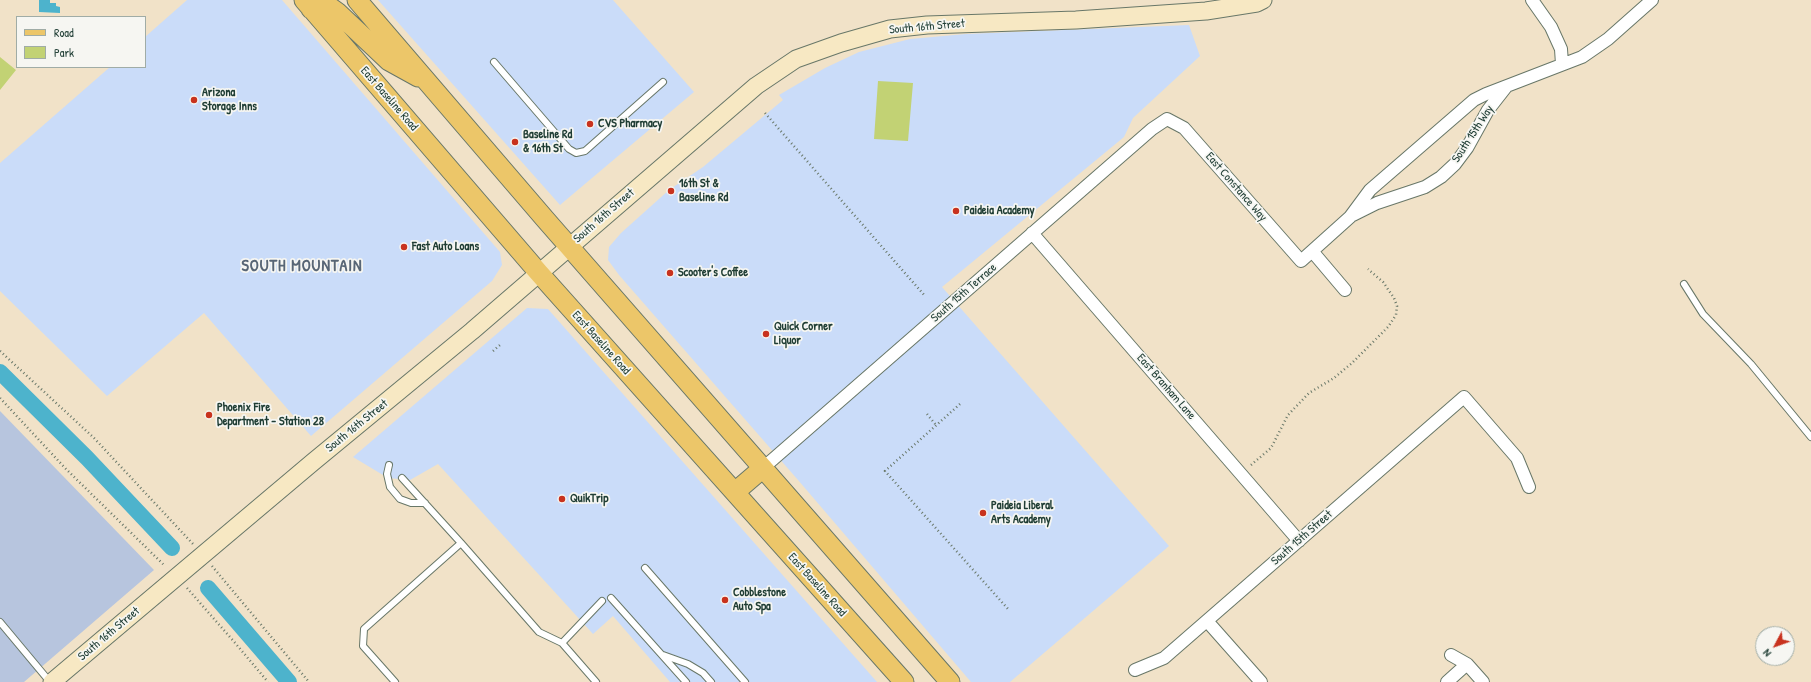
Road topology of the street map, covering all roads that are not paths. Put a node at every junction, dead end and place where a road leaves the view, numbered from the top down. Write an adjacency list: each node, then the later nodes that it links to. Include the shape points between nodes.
1 (357, 0): 8 (main road)
2 (1264, 0): 14 (main road, South 16th Street, via 1198,12 1076,20 927,25 890,29 841,43 796,59 756,86)
3 (1532, 0): 7 (street, via 1552,27 1561,49)
4 (1652, 0): 7 (street, South 15th Way, via 1594,50)
5 (308, 4): 8 (main road, via 330,7 388,61); 17 (main road, East Baseline Road)
6 (494, 62): 9 (lane, via 569,149 576,153 585,151)
7 (1562, 64): 10 (street, South 15th Way)
8 (428, 82): 14 (main road)
9 (663, 82)
10 (1506, 87): 12 (street, South 15th Way, via 1474,100 1370,190); 12 (street, South 15th Way, via 1488,110 1467,148 1441,177 1425,187 1377,203)
11 (1167, 119): 13 (street, South 15th Terrace, via 1152,129); 16 (street, East Constance Way, via 1184,128)
12 (1350, 217): 15 (street, South 15th Way)
13 (1032, 234): 22 (street, South 15th Terrace); 27 (street, East Branham Lane)
14 (569, 246): 17 (main road, South 16th Street); 22 (main road)
15 (1312, 251): 16 (street, South 15th Way); 19 (street)
16 (1300, 261)
17 (538, 273): 25 (main road, East Baseline Road); 39 (main road, South 16th Street)
18 (1684, 284): 20 (lane, via 1703,314 1751,364)
19 (1345, 290)
20 (1811, 437)
21 (389, 465): 26 (lane, via 387,474 390,486 400,499 411,503)
22 (763, 468): 25 (main road); 46 (main road)
23 (402, 478): 26 (lane)
24 (1529, 487): 27 (street, South 15th Street, via 1517,458 1464,397)
25 (735, 492): 45 (main road, East Baseline Road)
26 (424, 503): 28 (lane)
27 (1300, 541): 32 (street, South 15th Street)
28 (461, 543): 34 (lane, via 539,632); 40 (lane, via 364,629 363,646)
29 (645, 568): 44 (lane)
30 (611, 598): 35 (lane)
31 (602, 601): 34 (lane)
32 (1207, 620): 38 (street, South 15th Street, via 1164,658); 47 (street)
33 (0, 622): 39 (lane)
34 (562, 643): 41 (lane)
35 (662, 655): 42 (lane); 43 (lane, via 688,664)
36 (1451, 655): 37 (street)
37 (1467, 664): 48 (street); 49 (street)
38 (1135, 670)
39 (51, 682)
40 (395, 682)
41 (596, 682)
42 (686, 682)
43 (711, 682)
44 (745, 682)
45 (904, 682)
46 (950, 682)
47 (1260, 682)
48 (1447, 682)
49 (1483, 682)

